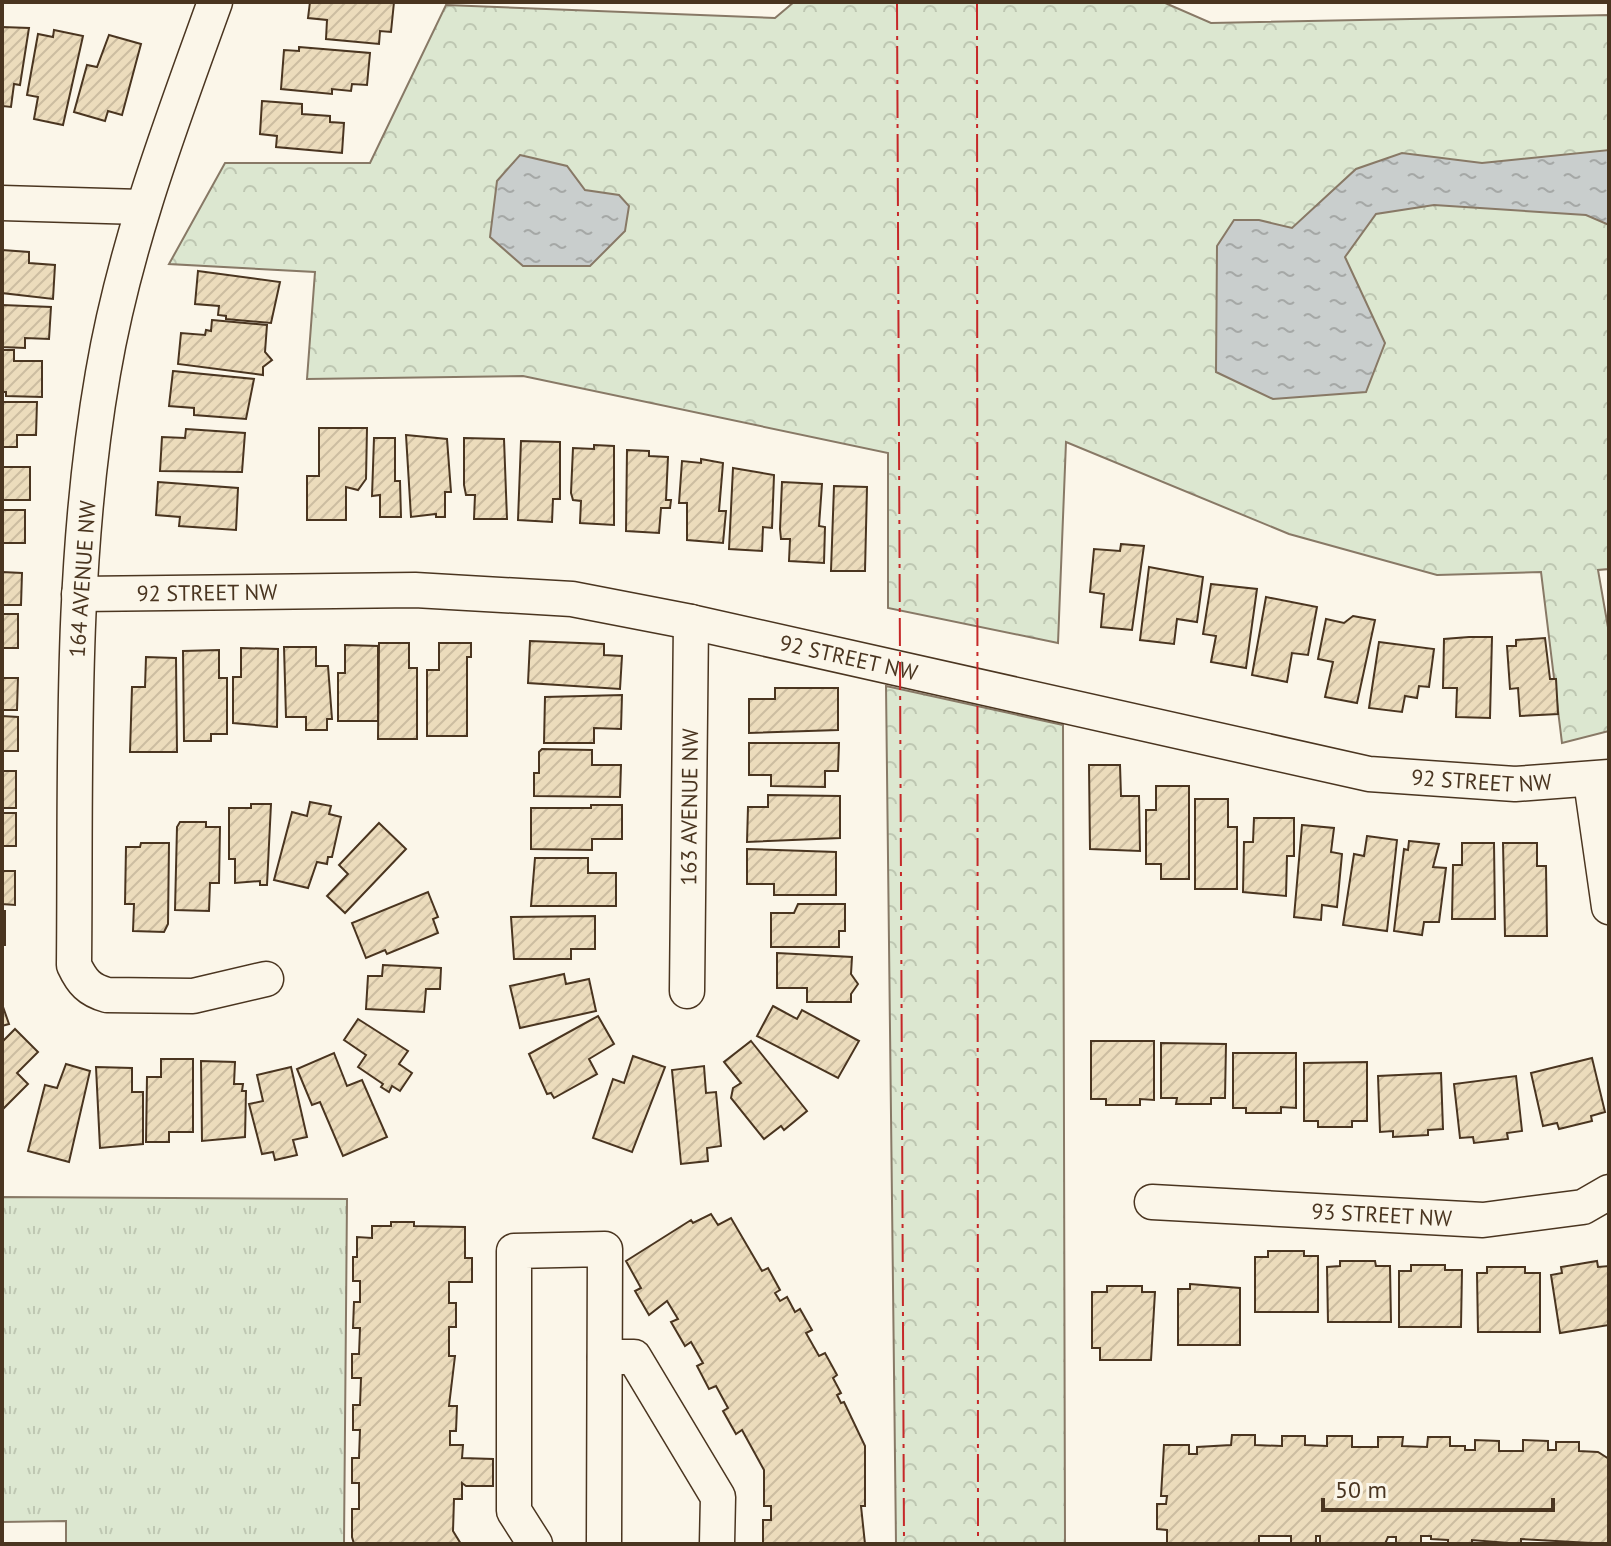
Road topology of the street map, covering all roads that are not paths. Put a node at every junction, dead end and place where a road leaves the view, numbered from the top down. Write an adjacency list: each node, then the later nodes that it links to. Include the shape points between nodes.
1 (215, 2): 3 (street, 164 AVENUE NW)
2 (2, 203): 3 (street)
3 (141, 207): 4 (street, 164 AVENUE NW, via 103,373)
4 (79, 594): 5 (street, 92 STREET NW, via 415,590 572,599); 8 (street, 164 AVENUE NW, via 74,965 82,982 107,995 193,996)
5 (691, 622): 6 (street, 92 STREET NW, via 1314,765 1442,781); 9 (street, 163 AVENUE NW)
6 (1600, 779): 7 (street)
7 (1609, 907)
8 (266, 979)
9 (687, 991)
10 (1609, 1192): 11 (street, 93 STREET NW, via 1583,1207 1483,1220)
11 (1152, 1202)
12 (605, 1357): 13 (street, via 605,1249 514,1251 514,1511); 14 (street); 15 (street, via 634,1357 718,1497)
13 (535, 1544)
14 (604, 1544)
15 (717, 1544)

